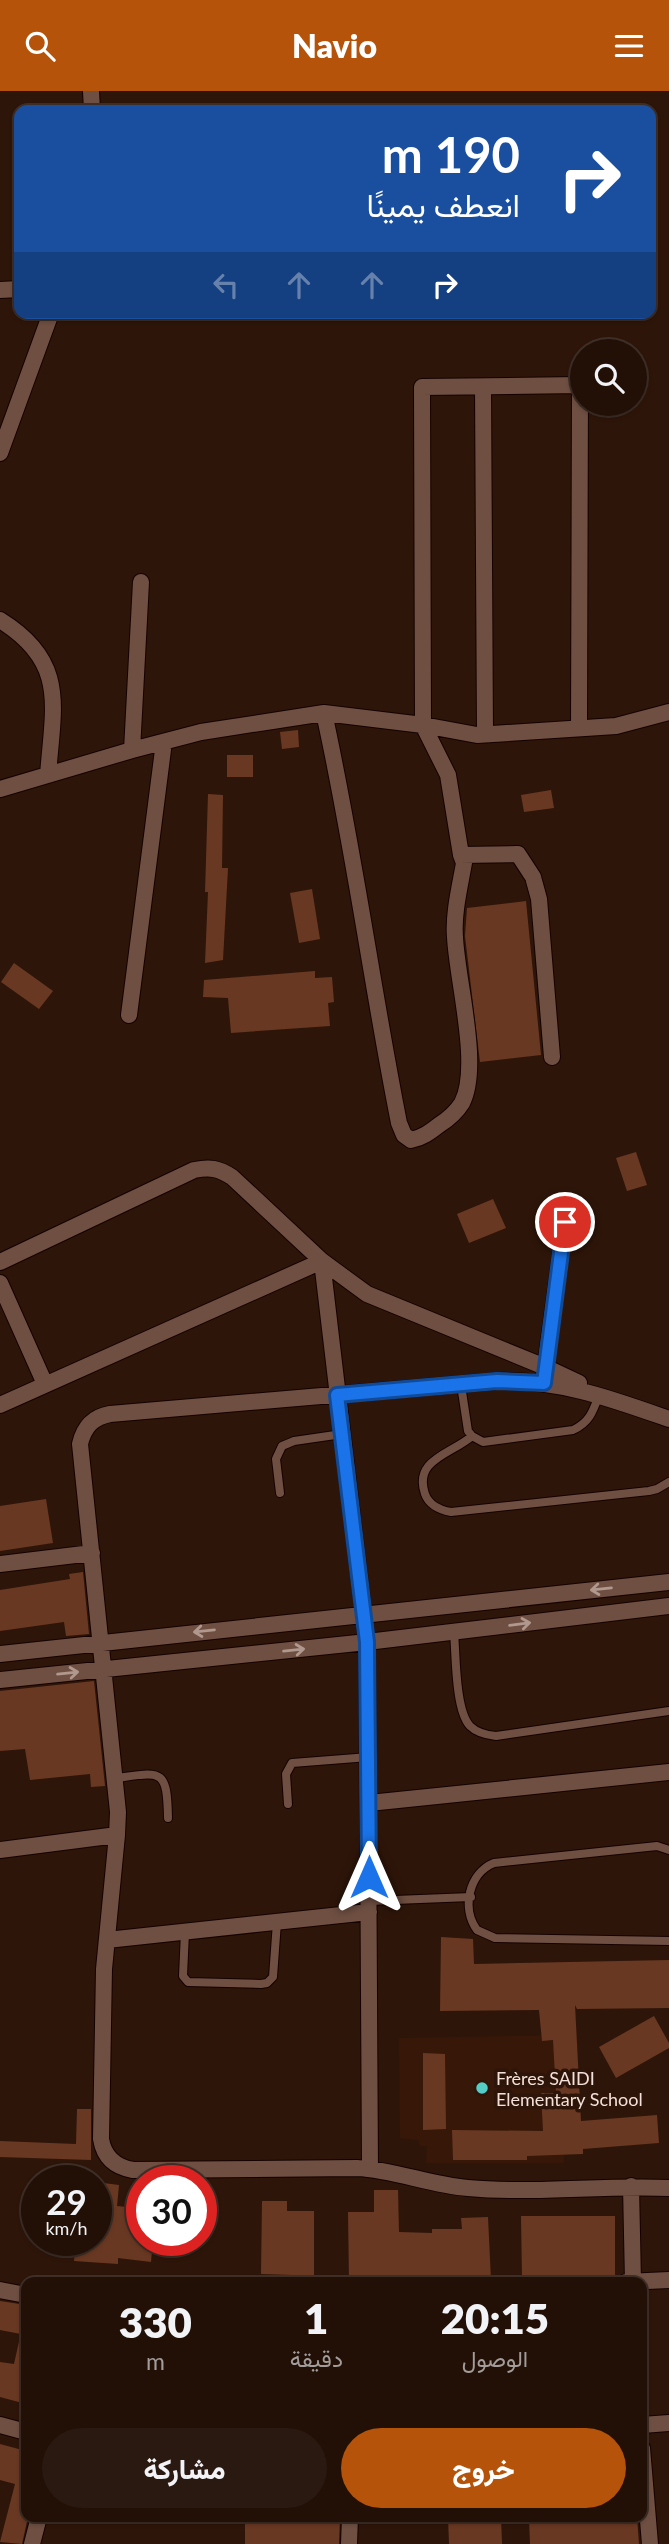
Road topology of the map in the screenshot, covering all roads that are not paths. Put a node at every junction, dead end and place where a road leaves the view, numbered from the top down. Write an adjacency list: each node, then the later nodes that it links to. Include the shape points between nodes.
1 (49, 319): 3 (street)
2 (483, 387): 8 (street, via 422,387); 9 (street, via 580,385); 10 (street)
3 (0, 453)
4 (141, 582): 12 (street)
5 (0, 620): 13 (street, via 30,643 42,657 48,675 54,701)
6 (669, 712): 9 (street, via 615,726)
7 (324, 713): 8 (street); 11 (street); 15 (street, via 399,1123 411,1140 444,1121 461,1104 468,1083 469,1042 454,933 464,863)
8 (423, 725): 10 (street); 15 (street, via 448,775)
9 (579, 728): 10 (street)
10 (485, 734)
11 (164, 742): 12 (street); 16 (street)
12 (132, 750): 13 (street)
13 (48, 775): 14 (street)
14 (0, 789)
15 (461, 855): 17 (street, via 518,854 533,877 539,899)
16 (129, 1015)
17 (552, 1057)
18 (565, 1222): 22 (street)
19 (322, 1261): 20 (street, via 232,1177 208,1167); 22 (street, via 380,1300); 23 (street); 25 (street)
20 (0, 1262)
21 (0, 1283): 23 (street)
22 (545, 1375): 24 (street); 26 (street)
23 (45, 1384): 27 (street)
24 (461, 1385): 25 (street); 30 (lane, via 466,1425)
25 (337, 1395): 29 (street); 33 (street, via 96,1418 85,1429 80,1444)
26 (599, 1395): 28 (street); 30 (lane, via 591,1416 573,1430 490,1442)
27 (0, 1405)
28 (669, 1419)
29 (342, 1434): 32 (lane, via 282,1446 276,1459); 37 (street)
30 (472, 1436): 31 (lane, via 427,1466 425,1493 438,1509 451,1512 649,1491)
31 (669, 1482)
32 (280, 1493)
33 (92, 1553): 34 (street); 40 (street)
34 (0, 1564)
35 (669, 1582): 37 (street, one-way to 37)
36 (669, 1606): 38 (street, one-way to 36)
37 (365, 1613): 39 (street); 40 (street, one-way to 40)
38 (454, 1632): 39 (street); 44 (lane, via 462,1712 481,1734 496,1736)
39 (367, 1642): 42 (street, one-way to 39); 45 (street)
40 (101, 1643): 41 (street); 42 (street)
41 (0, 1654)
42 (104, 1670): 43 (street, one-way to 42); 47 (street)
43 (0, 1680)
44 (669, 1711)
45 (369, 1756): 48 (street); 49 (lane, via 292,1763 286,1774)
46 (669, 1772): 48 (street)
47 (116, 1778): 50 (lane, via 152,1774 161,1778 167,1788); 51 (street)
48 (369, 1803): 55 (street)
49 (288, 1804)
50 (168, 1818)
51 (117, 1835): 52 (street); 58 (street)
52 (0, 1850)
53 (669, 1850): 54 (lane, via 657,1846 494,1863 475,1877)
54 (471, 1897): 55 (lane); 59 (lane, via 473,1924 488,1937)
55 (369, 1907): 56 (street); 60 (street)
56 (277, 1922): 57 (street); 57 (lane, via 273,1977 261,1984 188,1982 183,1976)
57 (185, 1932): 58 (street)
58 (107, 1940): 60 (street, via 101,2139 110,2159 133,2170)
59 (669, 1941)
60 (370, 2169): 61 (street, via 470,2188)
61 (631, 2186): 62 (street); 63 (street)
62 (669, 2188)
63 (633, 2277)
64 (669, 2280): 65 (street)
65 (647, 2281)
66 (0, 2290): 67 (street)
67 (21, 2294)
68 (669, 2423): 70 (street)
69 (0, 2425): 71 (street)
70 (647, 2425)
71 (21, 2431)
72 (647, 2508): 77 (street)
73 (38, 2522): 75 (street)
74 (350, 2522): 76 (street)
75 (32, 2544)
76 (349, 2544)
77 (650, 2544)

